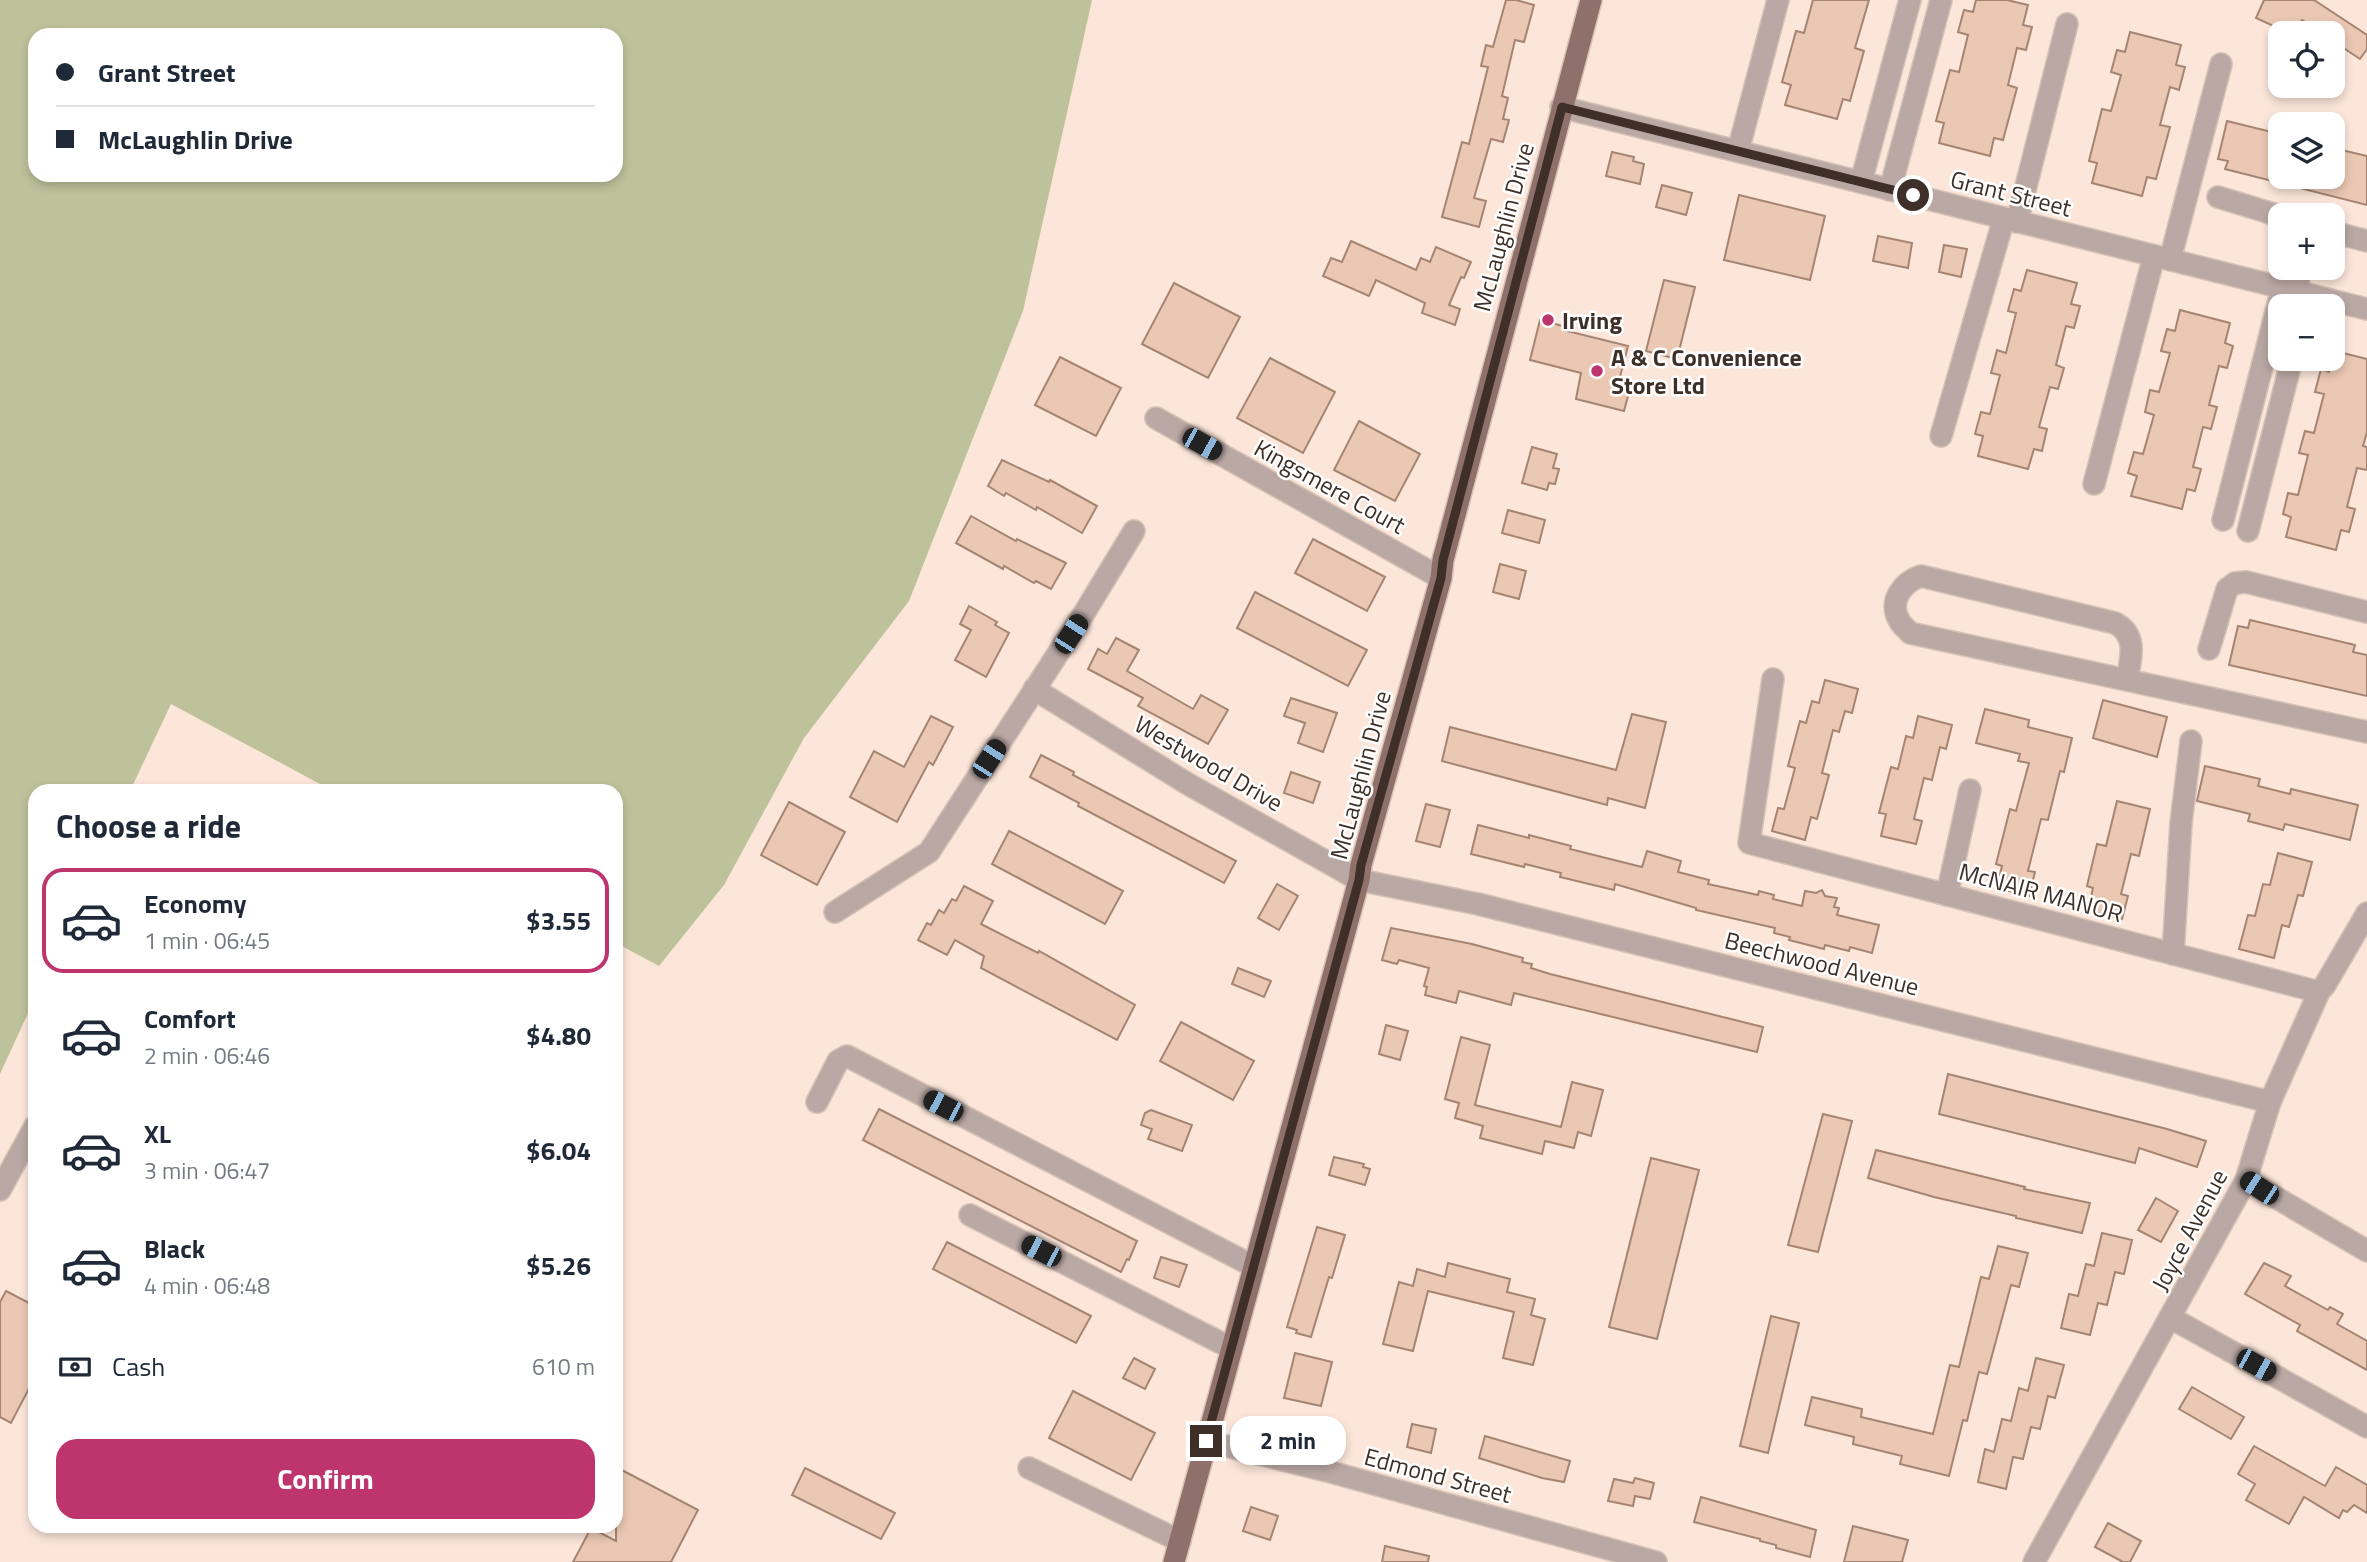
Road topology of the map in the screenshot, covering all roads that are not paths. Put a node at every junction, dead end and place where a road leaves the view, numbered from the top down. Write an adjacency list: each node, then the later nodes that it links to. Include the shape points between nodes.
1 (1591, 0): 7 (main road, McLaughlin Drive)
2 (1778, 0): 8 (street)
3 (1910, 0): 9 (street)
4 (1941, 0): 10 (street)
5 (2067, 24): 13 (street)
6 (2221, 64): 16 (street)
7 (1562, 107): 8 (street, Grant Street); 28 (main road, McLaughlin Drive)
8 (1738, 151): 9 (street, Grant Street)
9 (1861, 182): 10 (street, Grant Street)
10 (1891, 190): 13 (street, Grant Street)
11 (2218, 197): 12 (street)
12 (2268, 212)
13 (2010, 220): 16 (street, Grant Street); 23 (street)
14 (2345, 235): 15 (street)
15 (2367, 241)
16 (2162, 258): 17 (street, Grant Street); 24 (street)
17 (2294, 294)
18 (2345, 305): 19 (street, Grant Street)
19 (2367, 309)
20 (2273, 371): 25 (street)
21 (2289, 371): 27 (street)
22 (1156, 418): 28 (street, Kingsmere Court)
23 (1941, 436)
24 (2094, 484)
25 (2223, 520)
26 (1134, 531): 33 (street)
27 (2248, 531)
28 (1441, 578): 37 (main road, McLaughlin Drive)
29 (2367, 611): 30 (street, via 2235,583 2227,589)
30 (2209, 649)
31 (1773, 679): 38 (street, McNAIR MANOR, via 1749,843)
32 (2127, 680): 32 (street, via 1910,633 1898,619 1899,591 1908,580 1921,576 2115,623 2131,640); 34 (street)
33 (1034, 689): 37 (street, Westwood Drive, via 1188,784); 39 (street, via 929,852)
34 (2367, 732)
35 (2191, 741): 41 (street)
36 (1970, 790): 38 (street)
37 (1359, 880): 44 (street, Beechwood Avenue, via 1478,904); 50 (main road, McLaughlin Drive)
38 (1948, 895): 41 (street, McNAIR MANOR)
39 (835, 912)
40 (2367, 913): 42 (street, Joyce Avenue)
41 (2174, 954): 42 (street, McNAIR MANOR)
42 (2319, 992): 44 (street, Joyce Avenue)
43 (817, 1102): 50 (street, via 838,1060 847,1056)
44 (2270, 1102): 46 (street, Joyce Avenue)
45 (28, 1139): 47 (street)
46 (2246, 1180): 49 (street); 51 (street, Joyce Avenue)
47 (0, 1190)
48 (970, 1215): 52 (street)
49 (2367, 1251)
50 (1253, 1266): 52 (main road, McLaughlin Drive)
51 (2171, 1318): 53 (street); 57 (street, Joyce Avenue)
52 (1231, 1348): 54 (main road, McLaughlin Drive)
53 (2367, 1427)
54 (1206, 1441): 56 (main road, McLaughlin Drive); 59 (street, Edmond Street)
55 (1029, 1468): 56 (street)
56 (1180, 1541): 58 (main road, McLaughlin Drive)
57 (2040, 1560)
58 (1174, 1562)
59 (1656, 1562)

